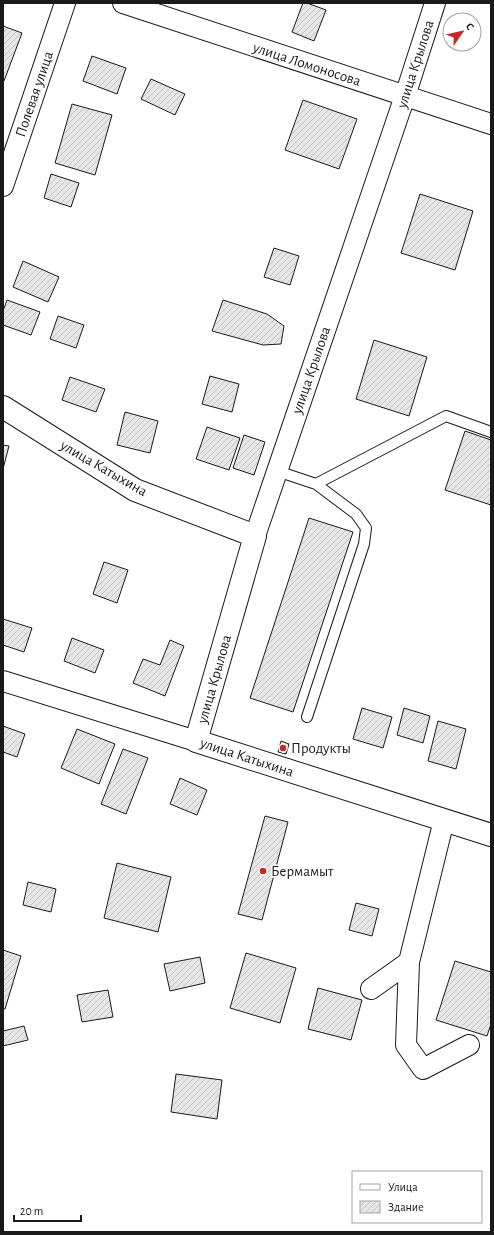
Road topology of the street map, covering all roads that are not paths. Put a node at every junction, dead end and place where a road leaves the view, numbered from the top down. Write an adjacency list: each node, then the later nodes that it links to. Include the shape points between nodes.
1 (65, 3): 6 (street, Полевая улица)
2 (123, 3): 4 (street, улица Ломоносова)
3 (435, 3): 4 (street, улица Крылова)
4 (405, 96): 5 (street, улица Ломоносова); 9 (street, улица Крылова)
5 (491, 124)
6 (3, 186)
7 (3, 407): 11 (street, улица Катыхина, via 135,490)
8 (491, 432): 10 (lane, via 446,416)
9 (277, 470): 10 (lane); 11 (street, улица Крылова)
10 (316, 484): 13 (lane, via 356,514 366,528 364,544)
11 (255, 536): 14 (street, улица Крылова)
12 (3, 681): 14 (street, улица Катыхина)
13 (307, 717)
14 (196, 741): 15 (street, улица Катыхина)
15 (444, 820): 16 (street, улица Катыхина); 17 (street)
16 (491, 835)
17 (409, 962): 18 (street); 19 (street, via 406,1045 423,1069)
18 (371, 989)
19 (469, 1044)

